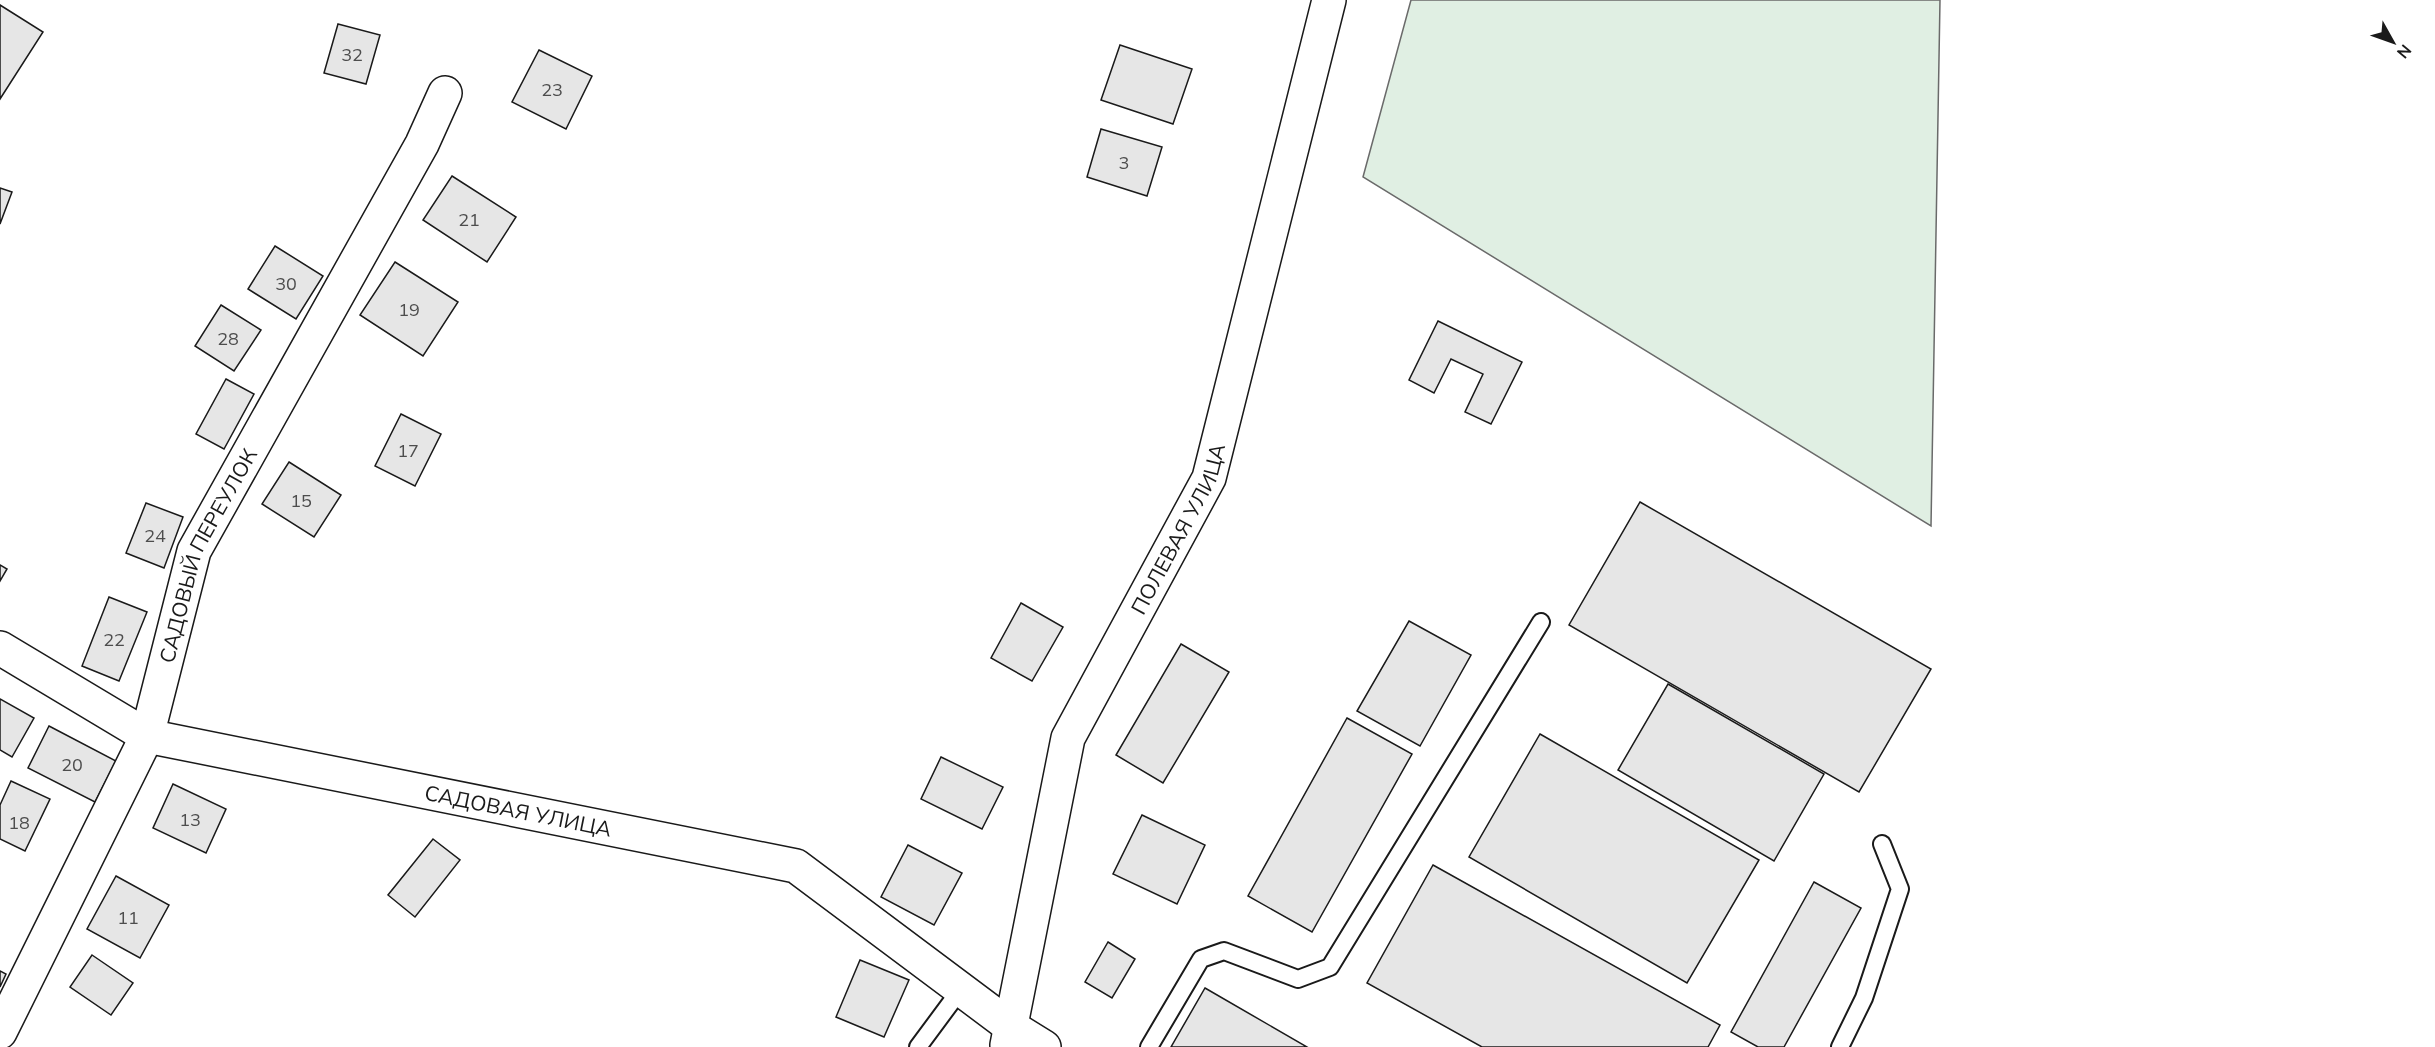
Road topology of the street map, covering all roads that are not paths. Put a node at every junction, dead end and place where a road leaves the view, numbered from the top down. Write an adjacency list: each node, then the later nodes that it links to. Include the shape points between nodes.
1 (1329, 0): 9 (street, ПОЛЕВАЯ УЛИЦА, via 1209,478 1068,738)
2 (445, 93): 5 (street, САДОВЫЙ ПЕРЕУЛОК, via 422,144 194,551)
3 (1541, 622): 12 (lane, via 1330,967 1298,979 1224,951 1202,959)
4 (0, 648): 5 (street, САДОВАЯ УЛИЦА)
5 (147, 736): 7 (street, САДОВАЯ УЛИЦА, via 796,866); 8 (street, САДОВЫЙ ПЕРЕУЛОК)
6 (1882, 843): 13 (lane, via 1900,888 1864,999)
7 (961, 990): 9 (street, САДОВАЯ УЛИЦА); 10 (lane)
8 (0, 1032)
9 (1009, 1036): 11 (street, САДОВАЯ УЛИЦА)
10 (918, 1047)
11 (1044, 1047)
12 (1149, 1047)
13 (1840, 1047)

